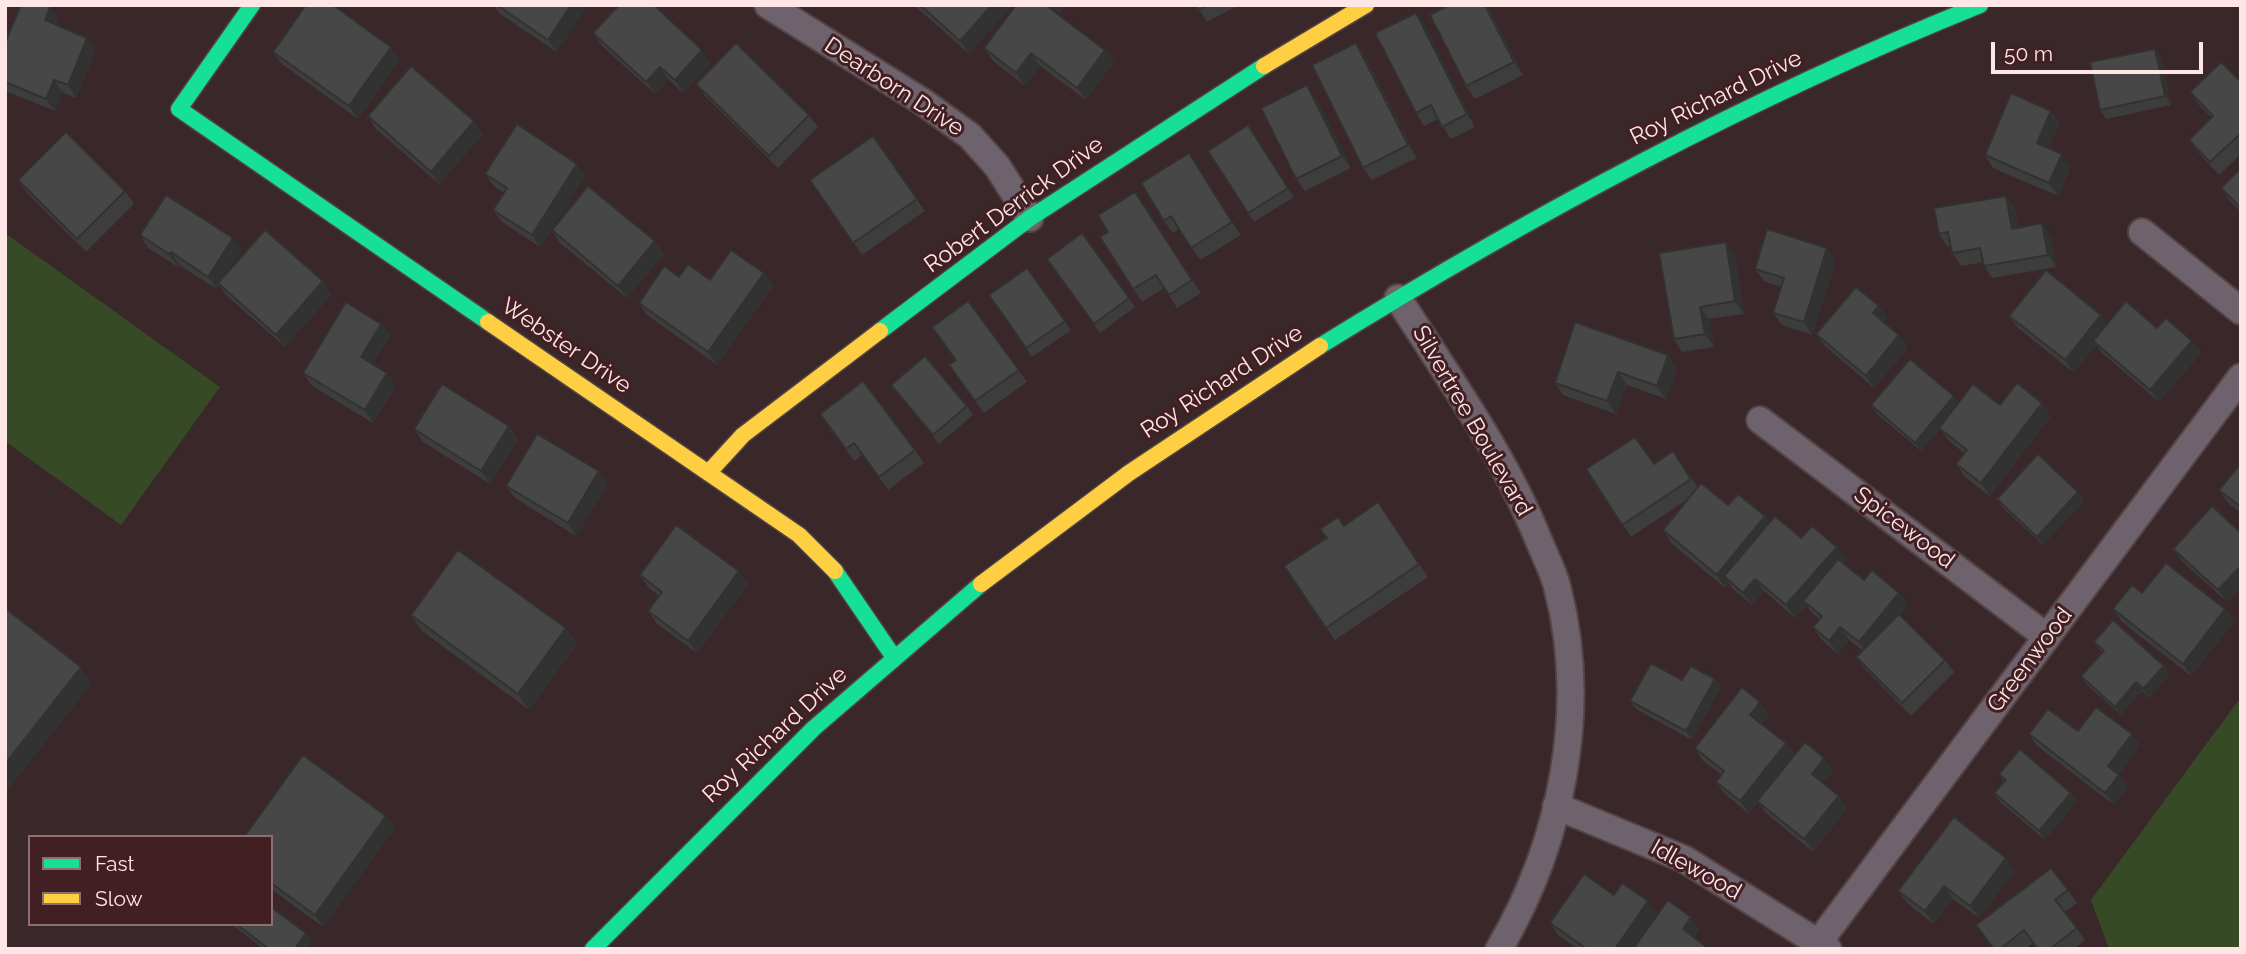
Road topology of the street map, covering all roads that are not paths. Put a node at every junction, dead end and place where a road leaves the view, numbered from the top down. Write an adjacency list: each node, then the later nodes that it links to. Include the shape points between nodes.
1 (252, 5): 11 (street, Webster Drive, via 179,109)
2 (768, 5): 5 (street, Dearborn Drive, via 970,136 998,166)
3 (1366, 5): 5 (street, Robert Derrick Drive, via 1220,92)
4 (1973, 7): 7 (street, Roy Richard Drive, via 1838,64 1600,180)
5 (1030, 218): 11 (street, Robert Derrick Drive, via 743,435)
6 (2141, 232): 8 (street)
7 (1398, 298): 13 (street, Roy Richard Drive, via 1153,453); 14 (street, Silvertree Boulevard, via 1496,452 1528,514 1556,585 1572,702)
8 (2241, 311)
9 (2241, 377): 12 (street, Greenwood)
10 (1760, 419): 12 (street, Spicewood)
11 (710, 471): 13 (street, Webster Drive, via 799,535 844,580)
12 (2047, 637): 15 (street, Greenwood)
13 (894, 656): 16 (street, Roy Richard Drive, via 705,832)
14 (1556, 806): 15 (street, Idlewood, via 1684,859); 17 (street, Silvertree Boulevard, via 1544,857)
15 (1824, 945)
16 (593, 949)
17 (1499, 949)

